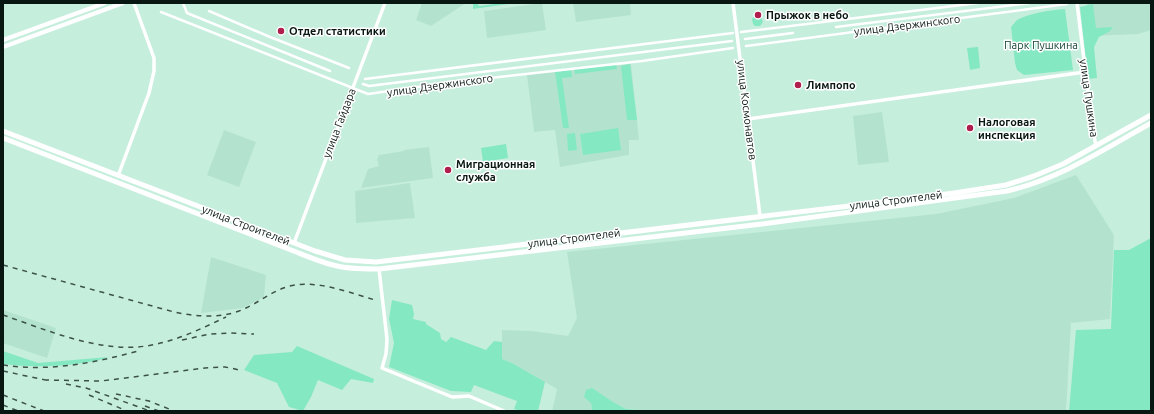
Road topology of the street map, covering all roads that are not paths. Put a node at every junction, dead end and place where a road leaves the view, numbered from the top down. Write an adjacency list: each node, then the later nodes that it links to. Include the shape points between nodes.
1 (104, 3): 11 (street)
2 (123, 3): 14 (street)
3 (134, 3): 42 (street, via 154,58 154,71 149,93)
4 (183, 3): 26 (street, via 187,12)
5 (385, 3): 30 (street, улица Гайдара)
6 (733, 3): 32 (street, улица Космонавтов)
7 (978, 3): 16 (street, улица Дзержинского)
8 (1030, 3): 15 (street, улица Дзержинского)
9 (1077, 3): 27 (street, улица Пушкина)
10 (1068, 4): 22 (street, улица Дзержинского)
11 (86, 10): 14 (street); 20 (street)
12 (209, 11): 25 (street)
13 (161, 12): 30 (street, улица Дзержинского)
14 (88, 16): 23 (street)
15 (836, 28)
16 (741, 32)
17 (733, 33): 28 (street, улица Дзержинского)
18 (793, 33): 19 (street)
19 (745, 39)
20 (3, 40)
21 (732, 41): 29 (street, улица Дзержинского, via 369,86)
22 (746, 46)
23 (3, 47)
24 (733, 48): 30 (street, улица Дзержинского, via 368,94)
25 (349, 68)
26 (330, 70)
27 (1085, 72): 32 (street); 38 (street, улица Пушкина)
28 (365, 79)
29 (363, 84)
30 (352, 88): 51 (street, улица Гайдара)
31 (1151, 114): 38 (main road, улица Строителей)
32 (748, 118): 47 (street, улица Космонавтов)
33 (1151, 123): 40 (main road, улица Строителей)
34 (3, 130): 36 (main road, улица Строителей)
35 (3, 138): 37 (main road, улица Строителей)
36 (27, 140): 37 (main road); 39 (main road, улица Строителей)
37 (24, 146): 41 (main road, улица Строителей)
38 (1096, 146): 40 (main road); 44 (main road, улица Строителей, via 1050,170 1006,185)
39 (49, 149): 41 (main road); 42 (main road, улица Строителей)
40 (1099, 153): 45 (main road, улица Строителей, via 1054,176 1017,189)
41 (47, 155): 43 (main road, улица Строителей)
42 (118, 176): 43 (main road); 46 (main road, улица Строителей)
43 (116, 182): 48 (main road, улица Строителей)
44 (858, 205): 45 (main road); 47 (main road, улица Строителей)
45 (859, 211): 49 (main road, улица Строителей)
46 (218, 214): 48 (main road); 51 (main road, улица Строителей)
47 (760, 216): 49 (main road); 50 (main road, улица Строителей)
48 (215, 220): 53 (main road, улица Строителей)
49 (762, 224): 52 (main road, улица Строителей)
50 (575, 238): 52 (main road); 54 (main road, улица Строителей)
51 (294, 243): 53 (main road); 54 (main road, улица Строителей, via 335,258 355,261 376,262)
52 (576, 246): 55 (main road, улица Строителей)
53 (290, 250): 56 (main road, улица Строителей, via 340,267)
54 (459, 252): 55 (main road)
55 (459, 259): 56 (main road, улица Строителей)
56 (379, 269): 57 (street, via 386,338 386,354 382,368 452,397 469,396)
57 (504, 411)

